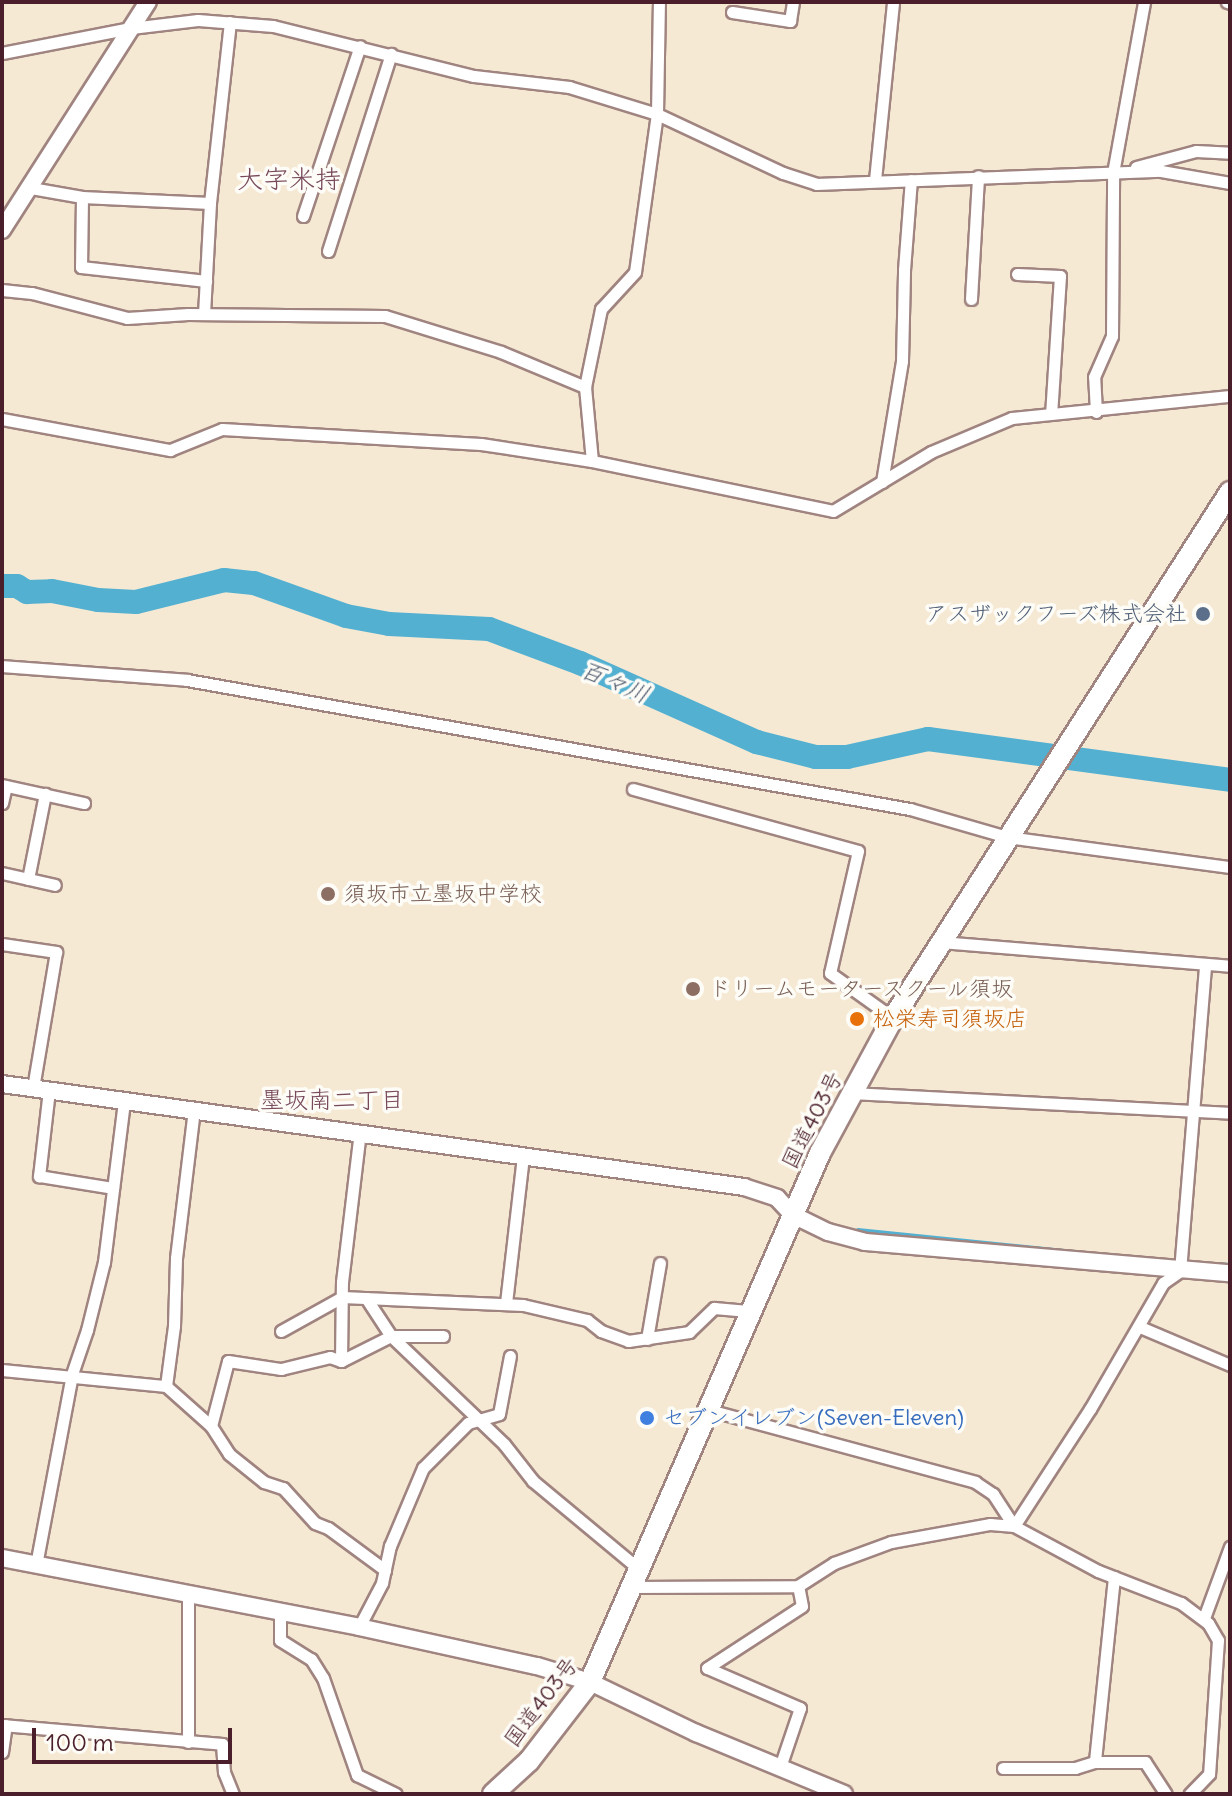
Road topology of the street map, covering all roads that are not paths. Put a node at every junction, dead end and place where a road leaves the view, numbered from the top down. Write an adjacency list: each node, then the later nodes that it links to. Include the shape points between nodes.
1 (148, 2): 8 (street)
2 (659, 2): 12 (street)
3 (793, 2): 6 (street, via 790,21)
4 (893, 2): 16 (street)
5 (1144, 2): 14 (street)
6 (732, 12)
7 (230, 22): 8 (street); 9 (street); 21 (street)
8 (131, 28): 10 (street); 19 (street)
9 (360, 46): 11 (street); 23 (street)
10 (2, 53)
11 (391, 54): 12 (street, via 474,76 569,87); 25 (street)
12 (657, 114): 16 (street, via 816,184); 31 (street, via 635,272 601,309)
13 (1230, 153): 14 (street, via 1196,151)
14 (1113, 173): 15 (street); 18 (street, via 1161,171); 33 (street, via 1112,336 1094,377)
15 (978, 176): 17 (street); 29 (street)
16 (875, 180): 17 (street)
17 (911, 180): 37 (street, via 902,361)
18 (1230, 183)
19 (31, 188): 20 (street); 22 (street)
20 (82, 197): 21 (street); 27 (street, via 81,267)
21 (210, 203): 27 (street)
22 (10, 206): 24 (street)
23 (303, 216)
24 (2, 230)
25 (328, 251)
26 (1017, 274): 34 (street, via 1060,276)
27 (206, 281): 30 (street)
28 (2, 290): 30 (street, via 127,318)
29 (971, 299)
30 (204, 314): 31 (street, via 385,316 501,352)
31 (585, 387): 36 (street)
32 (1230, 396): 33 (street)
33 (1096, 412): 34 (street)
34 (1051, 414): 37 (street, via 1012,418 931,452)
35 (2, 419): 36 (street, via 170,450 222,429 481,444)
36 (592, 461): 37 (street, via 833,511)
37 (882, 482)
38 (1230, 492): 45 (highway, 国道403号)
39 (2, 666): 45 (street, via 187,680 910,809)
40 (4, 786): 42 (street); 43 (street)
41 (633, 789): 54 (street, via 858,851 830,973)
42 (45, 794): 44 (street); 48 (street)
43 (2, 803)
44 (84, 803)
45 (1009, 833): 46 (street); 50 (highway, 国道403号)
46 (1230, 867)
47 (2, 873): 48 (street)
48 (28, 879): 49 (street)
49 (55, 885)
50 (939, 942): 52 (street); 54 (highway, 国道403号)
51 (2, 944): 56 (street, via 56,952)
52 (1205, 965): 53 (street); 60 (street)
53 (1230, 966)
54 (893, 1018): 57 (highway, 国道403号)
55 (2, 1084): 56 (street)
56 (41, 1089): 58 (street); 64 (street, via 39,1176)
57 (852, 1093): 60 (street); 65 (highway, 国道403号)
58 (124, 1101): 59 (street); 64 (street)
59 (194, 1110): 62 (street); 83 (street)
60 (1192, 1110): 61 (street); 67 (street)
61 (1230, 1113)
62 (360, 1132): 63 (street); 69 (street)
63 (523, 1155): 65 (street, via 744,1187 777,1198); 71 (street)
64 (113, 1188): 82 (street, via 104,1262)
65 (793, 1215): 67 (street, via 865,1242); 72 (highway, 国道403号)
66 (660, 1263): 77 (street)
67 (1180, 1271): 68 (street); 73 (street, via 1163,1283)
68 (1230, 1273)
69 (342, 1297): 70 (street); 74 (street); 79 (street)
70 (366, 1298): 71 (street); 75 (street)
71 (506, 1303): 77 (street, via 587,1320 628,1341)
72 (751, 1311): 77 (street, via 714,1308 689,1332); 84 (highway, 国道403号)
73 (1140, 1327): 80 (street); 87 (street)
74 (281, 1331)
75 (391, 1336): 76 (street); 79 (street); 85 (street)
76 (443, 1336)
77 (647, 1339)
78 (510, 1356): 85 (street, via 499,1414)
79 (341, 1361): 86 (street, via 330,1357 281,1369 228,1361)
80 (1230, 1365)
81 (2, 1370): 82 (street)
82 (72, 1374): 83 (street); 90 (street)
83 (166, 1386): 86 (street)
84 (709, 1410): 87 (street, via 975,1482 993,1494); 93 (highway, 国道403号)
85 (481, 1421): 91 (street, via 468,1423 423,1468); 93 (street, via 533,1481)
86 (211, 1426): 91 (street, via 229,1454 264,1482 283,1488 315,1523)
87 (1014, 1526): 92 (street); 94 (street, via 990,1524 891,1542 834,1563)
88 (1230, 1547): 97 (street)
89 (2, 1558): 90 (street)
90 (36, 1565): 95 (street)
91 (385, 1570): 98 (street)
92 (1114, 1577): 97 (street, via 1181,1603); 104 (street)
93 (635, 1578): 94 (street); 100 (highway, 国道403号)
94 (798, 1586): 105 (street, via 802,1606 707,1668 800,1708)
95 (188, 1595): 96 (street); 102 (street)
96 (280, 1612): 98 (street); 109 (street, via 280,1640 311,1659 323,1678 357,1775)
97 (1204, 1618): 99 (street)
98 (359, 1627): 100 (street)
99 (1224, 1642): 113 (street, via 1209,1774)
100 (590, 1682): 105 (street); 110 (highway, 国道403号, via 529,1761)
101 (4, 1725): 102 (street); 103 (street)
102 (188, 1742): 108 (street, via 222,1744 224,1772)
103 (2, 1752)
104 (1095, 1762): 106 (street, via 1075,1768); 112 (street, via 1145,1762)
105 (780, 1767): 107 (street)
106 (1003, 1768)
107 (811, 1788): 111 (street)
108 (233, 1794)
109 (396, 1794)
110 (493, 1794)
111 (844, 1794)
112 (1166, 1794)
113 (1190, 1794)

